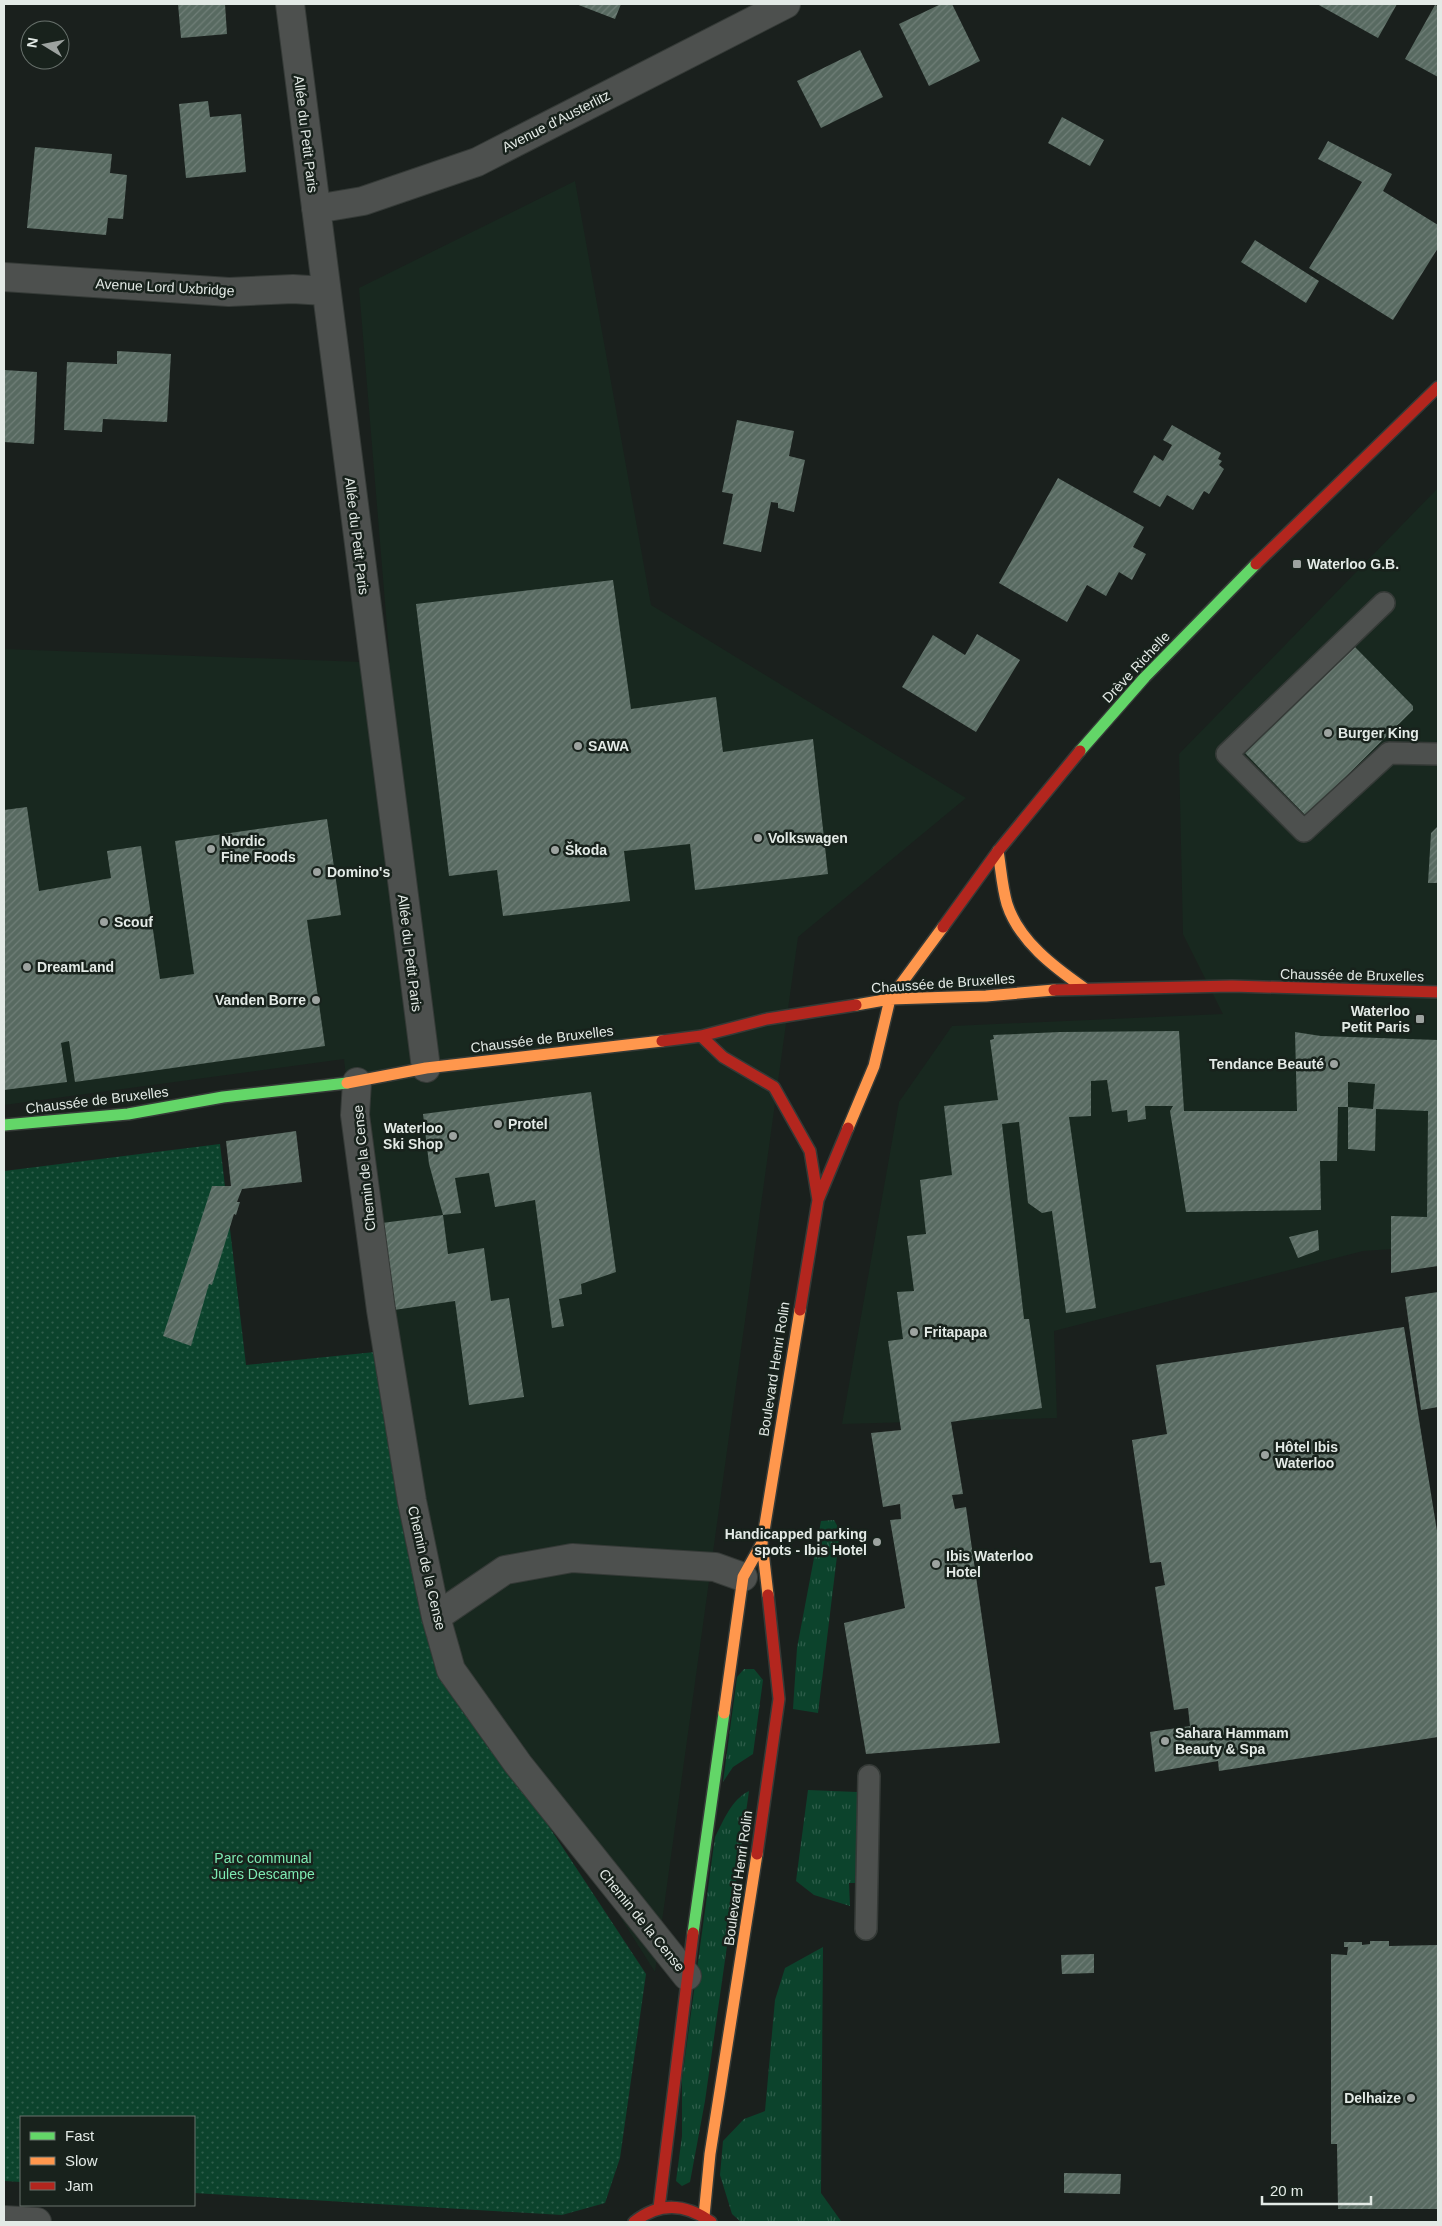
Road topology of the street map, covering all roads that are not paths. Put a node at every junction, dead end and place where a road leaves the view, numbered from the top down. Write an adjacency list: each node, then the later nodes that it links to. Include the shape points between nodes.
1 (290, 4): 3 (street, Allée du Petit Paris)
2 (786, 4): 3 (street, Avenue d'Austerlitz, via 477,162 364,201)
3 (316, 209): 5 (street, Allée du Petit Paris)
4 (4, 277): 5 (street, Avenue Lord Uxbridge, via 229,292)
5 (325, 291): 14 (street, Allée du Petit Paris)
6 (1438, 387): 9 (main road, Drève Richelle, via 1145,677)
7 (1384, 603): 8 (lane, via 1227,754 1304,831 1389,753)
8 (1438, 754)
9 (998, 852): 10 (main road, via 1009,910 1022,933 1053,966); 12 (main road, Drève Richelle)
10 (1084, 988): 11 (main road, Chaussée de Bruxelles, via 1232,986); 12 (main road, Chaussée de Bruxelles)
11 (1438, 992)
12 (890, 999): 13 (main road, Chaussée de Bruxelles, via 767,1020); 17 (main road, Boulevard Henri Rolin, via 874,1066)
13 (700, 1036): 14 (main road, Chaussée de Bruxelles); 17 (main road, Boulevard Henri Rolin, via 723,1057 774,1087 810,1151)
14 (426, 1068): 15 (main road, Chaussée de Bruxelles)
15 (358, 1082): 16 (main road, Chaussée de Bruxelles, via 223,1097 128,1114); 20 (street, Chemin de la Cense, via 355,1115 381,1310 412,1501)
16 (4, 1125)
17 (818, 1200): 18 (main road, Boulevard Henri Rolin)
18 (762, 1543): 19 (main road, Boulevard Henri Rolin); 25 (main road, Boulevard Henri Rolin, via 779,1699 710,2154)
19 (743, 1577): 20 (street, via 715,1567 572,1558 505,1570); 23 (main road, Boulevard Henri Rolin)
20 (436, 1617): 23 (street, Chemin de la Cense, via 451,1670 518,1764)
21 (869, 1776): 22 (lane)
22 (866, 1929)
23 (687, 1976): 24 (main road, Boulevard Henri Rolin)
24 (659, 2208): 25 (main road, via 684,2206); 28 (main road, via 644,2213)
25 (707, 2219)
26 (4, 2220): 27 (street)
27 (37, 2222)
28 (634, 2222)

